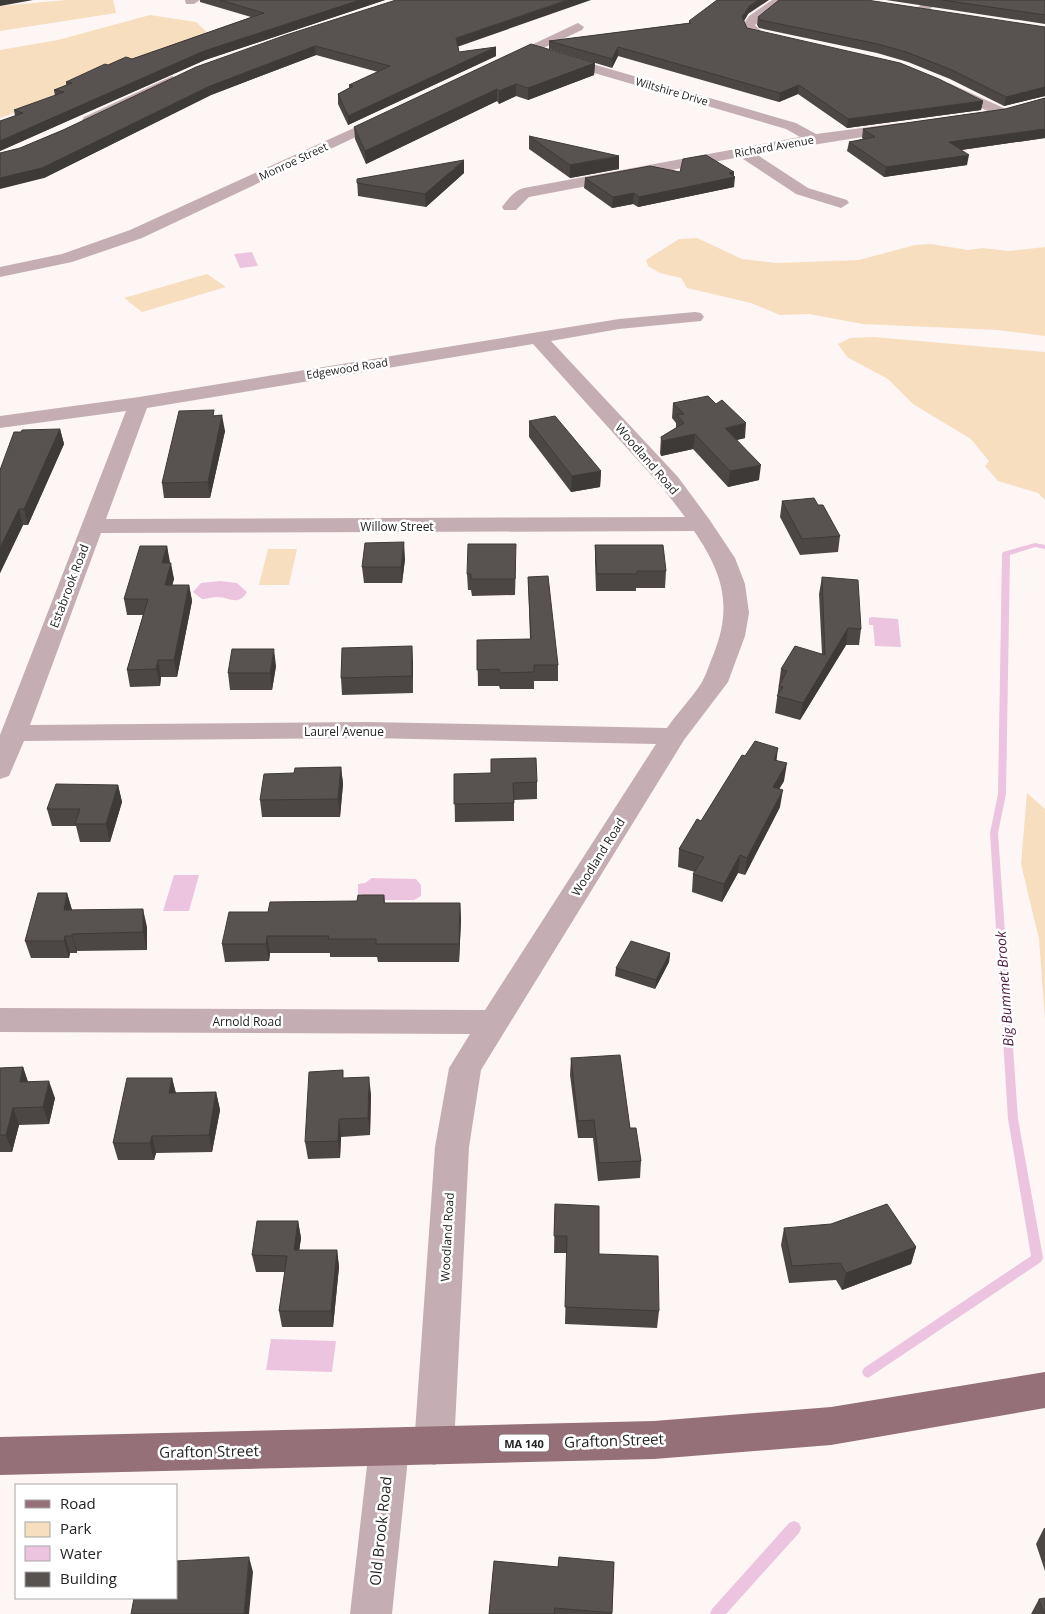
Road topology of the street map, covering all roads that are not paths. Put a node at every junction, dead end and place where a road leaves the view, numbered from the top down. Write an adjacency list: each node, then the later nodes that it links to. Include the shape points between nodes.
1 (780, 0): 5 (street, via 753,20 750,28 761,36)
2 (937, 0): 3 (street, via 915,10)
3 (943, 14)
4 (578, 27): 6 (street)
5 (796, 44)
6 (528, 49): 7 (street); 16 (street, Wiltshire Drive, via 791,126)
7 (489, 68)
8 (183, 75): 14 (street)
9 (935, 80): 12 (street)
10 (1020, 108): 12 (street)
11 (401, 110): 20 (street, Monroe Street, via 136,234 66,258)
12 (1003, 113): 13 (street)
13 (977, 117)
14 (78, 124)
15 (920, 125): 16 (street, Richard Avenue)
16 (814, 139): 17 (street, Richard Avenue)
17 (742, 152): 18 (street, via 802,191); 19 (street, Richard Avenue, via 524,193)
18 (841, 203)
19 (510, 207)
20 (0, 272)
21 (695, 317): 22 (street, Edgewood Road, via 619,324)
22 (537, 337): 23 (street, Edgewood Road); 25 (street, Woodland Road, via 670,482)
23 (139, 403): 24 (street, Edgewood Road); 26 (street, Estabrook Road)
24 (0, 422)
25 (701, 524): 26 (street, Willow Street); 28 (street, Woodland Road, via 724,558 733,584 734,636 715,682)
26 (92, 526): 27 (street, Estabrook Road)
27 (14, 733): 28 (street, Laurel Avenue, via 367,730); 29 (street, Estabrook Road)
28 (674, 736): 31 (street, Woodland Road)
29 (0, 770)
30 (0, 1020): 31 (street, Arnold Road)
31 (494, 1022): 33 (street, Woodland Road, via 465,1068 456,1110)
32 (1045, 1390): 33 (main road, Grafton Street / MA 140, via 830,1426 654,1440)
33 (434, 1446): 34 (main road, Grafton Street / MA 140)
34 (389, 1448): 35 (main road, Grafton Street / MA 140); 36 (street, Old Brook Road)
35 (0, 1456)
36 (371, 1614)

